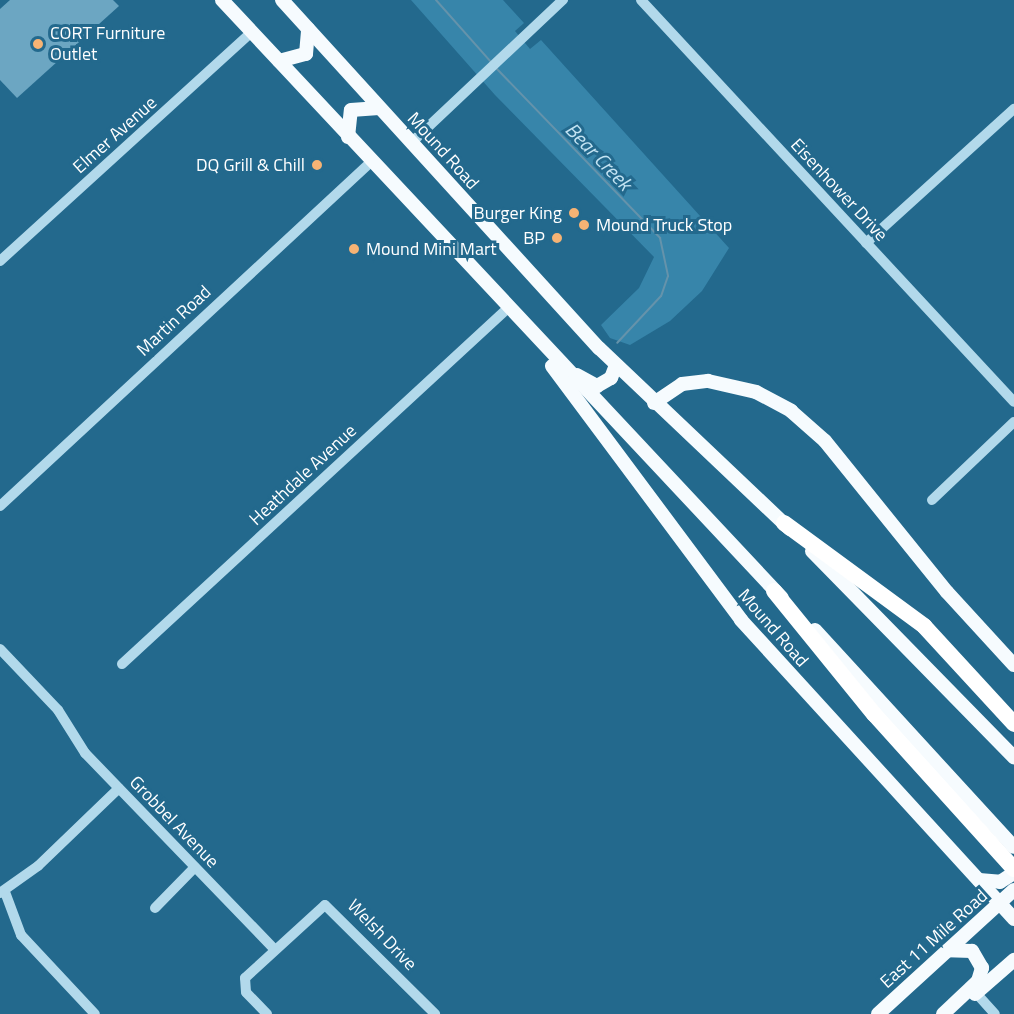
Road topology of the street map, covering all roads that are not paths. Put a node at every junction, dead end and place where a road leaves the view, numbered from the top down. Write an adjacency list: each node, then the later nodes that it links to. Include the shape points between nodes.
1 (222, 0): 6 (main road, Mound Road)
2 (282, 0): 5 (main road, Mound Road)
3 (563, 0): 11 (street)
4 (641, 0): 13 (street, Eisenhower Drive)
5 (308, 29): 7 (main road, via 306,54); 8 (main road, Mound Road)
6 (251, 33): 7 (main road, Mound Road); 14 (street, Elmer Avenue)
7 (279, 61): 10 (main road, Mound Road)
8 (380, 108): 10 (main road, via 351,110); 11 (main road, Mound Road)
9 (1014, 109): 13 (street)
10 (348, 138): 12 (main road, Mound Road)
11 (411, 143): 18 (main road, Mound Road)
12 (371, 162): 15 (main road, Mound Road); 23 (street, Martin Road)
13 (866, 243): 19 (street, Eisenhower Drive)
14 (0, 261)
15 (507, 309): 16 (main road, Mound Road); 27 (street, Heathdale Avenue)
16 (533, 337): 17 (main road, Mound Road); 34 (main road, Mound Road, via 741,620)
17 (551, 356): 18 (main road, via 597,386 611,378); 25 (main road, Mound Road)
18 (616, 365): 20 (main road, Mound Road)
19 (1014, 402)
20 (654, 403): 24 (main road, Mound Road); 28 (main road, via 682,384 708,381 756,392 791,411 825,441 947,592)
21 (1014, 422): 22 (street)
22 (932, 500)
23 (0, 506)
24 (784, 523): 29 (highway, via 924,626); 30 (main road, Mound Road)
25 (774, 591): 32 (main road, Mound Road); 35 (highway)
26 (0, 649): 31 (street, Grobbel Avenue, via 58,710 81,748)
27 (122, 664)
28 (1014, 665)
29 (1014, 724)
30 (1014, 758)
31 (119, 789): 33 (street, Grobbel Avenue); 36 (street)
32 (1014, 847)
33 (195, 867): 38 (street); 40 (street, Grobbel Avenue)
34 (979, 880): 35 (main road); 37 (main road, Mound Road)
35 (1012, 881): 37 (main road, East 11 Mile Road)
36 (2, 893): 44 (street, via 21,935)
37 (1000, 903): 39 (main road, Mound Road); 41 (main road, East 11 Mile Road)
38 (155, 908)
39 (1014, 920)
40 (274, 949): 45 (street, via 243,984); 46 (street, Welsh Drive, via 318,907 331,906)
41 (948, 950): 47 (main road, East 11 Mile Road); 48 (main road, via 972,951 982,968 978,981)
42 (1014, 960): 43 (main road)
43 (976, 993): 49 (main road); 50 (street)
44 (95, 1014)
45 (267, 1014)
46 (435, 1014)
47 (878, 1014)
48 (943, 1014)
49 (954, 1014)
50 (995, 1014)

